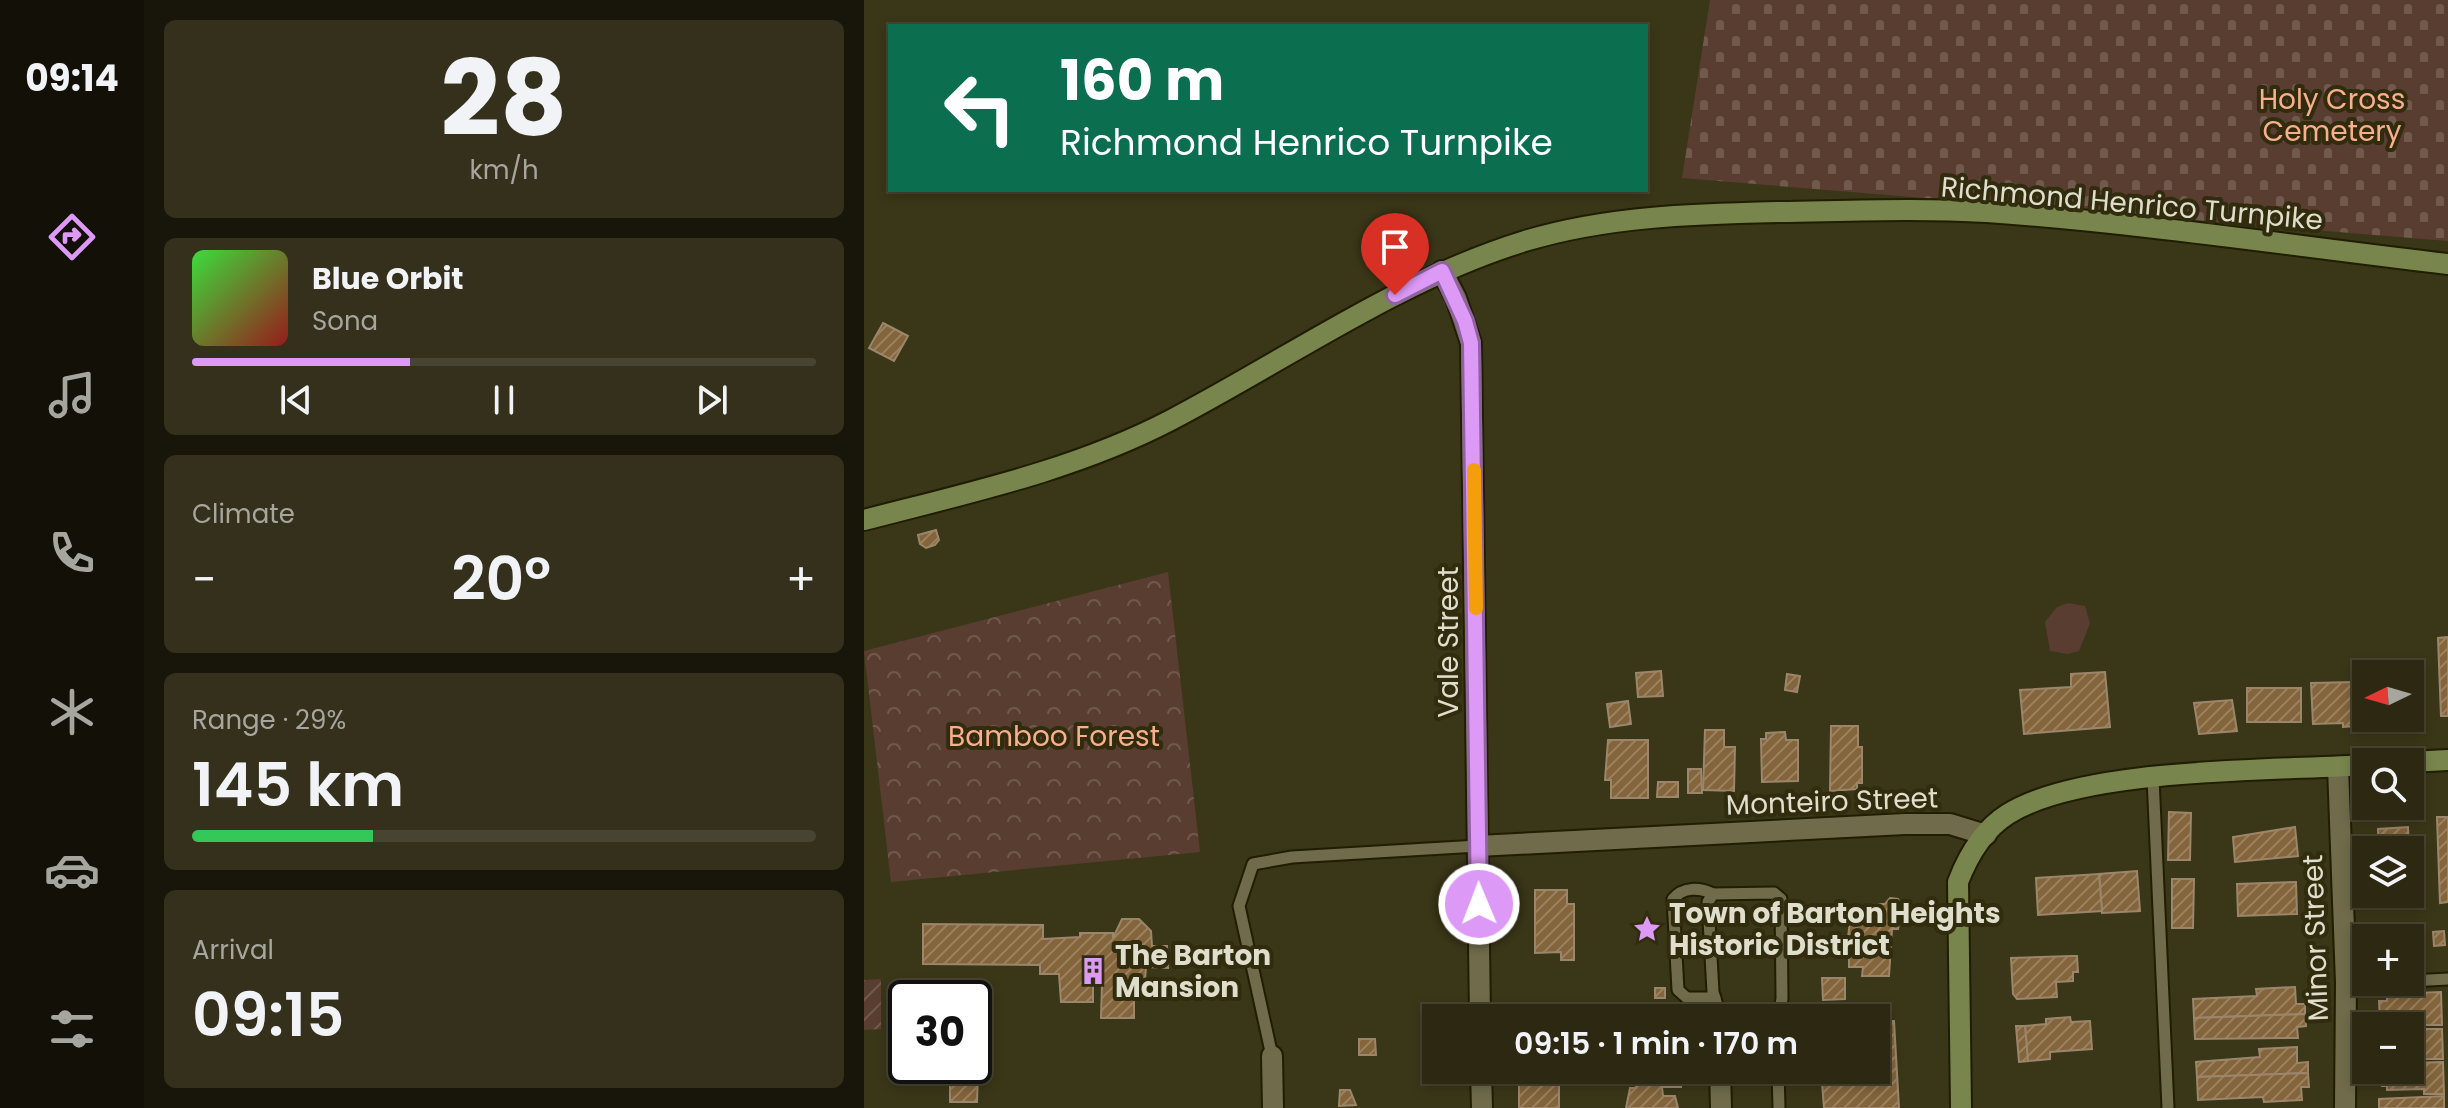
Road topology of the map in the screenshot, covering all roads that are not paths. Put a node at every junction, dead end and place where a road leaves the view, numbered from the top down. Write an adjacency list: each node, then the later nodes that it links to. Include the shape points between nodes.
1 (2448, 264): 2 (street, Richmond Henrico Turnpike, via 2088,221 1877,210 1597,224 1529,239)
2 (1442, 271): 3 (street, Richmond Henrico Turnpike, via 1133,438 1023,477); 10 (street, Vale Street, via 1471,343)
3 (864, 520)
4 (2448, 760): 5 (street)
5 (2424, 761)
6 (2352, 766): 7 (street)
7 (2338, 767): 8 (street); 14 (street, Minor Street)
8 (2153, 778): 9 (street, via 2045,797 2007,814); 29 (lane)
9 (1986, 835): 10 (street, Monteiro Street, via 1950,824 1905,824); 28 (street, via 1969,855 1958,882)
10 (1478, 846): 16 (street, Vale Street); 20 (lane, via 1253,864 1239,906)
11 (1713, 894): 17 (lane, via 1701,888 1679,892 1673,899 1678,990); 18 (lane, via 1708,902); 19 (lane, via 1774,893 1781,899)
12 (2448, 979): 13 (lane)
13 (2424, 980)
14 (2346, 983): 15 (lane); 30 (street, Minor Street)
15 (2352, 983)
16 (1480, 1004)
17 (1702, 1004)
18 (1717, 1004)
19 (1781, 1004)
20 (1272, 1056): 24 (street)
21 (1481, 1084): 25 (street)
22 (1720, 1084): 26 (street)
23 (1778, 1084): 27 (lane)
24 (1273, 1108)
25 (1482, 1108)
26 (1721, 1108)
27 (1779, 1108)
28 (1961, 1108)
29 (2168, 1108)
30 (2345, 1108)

